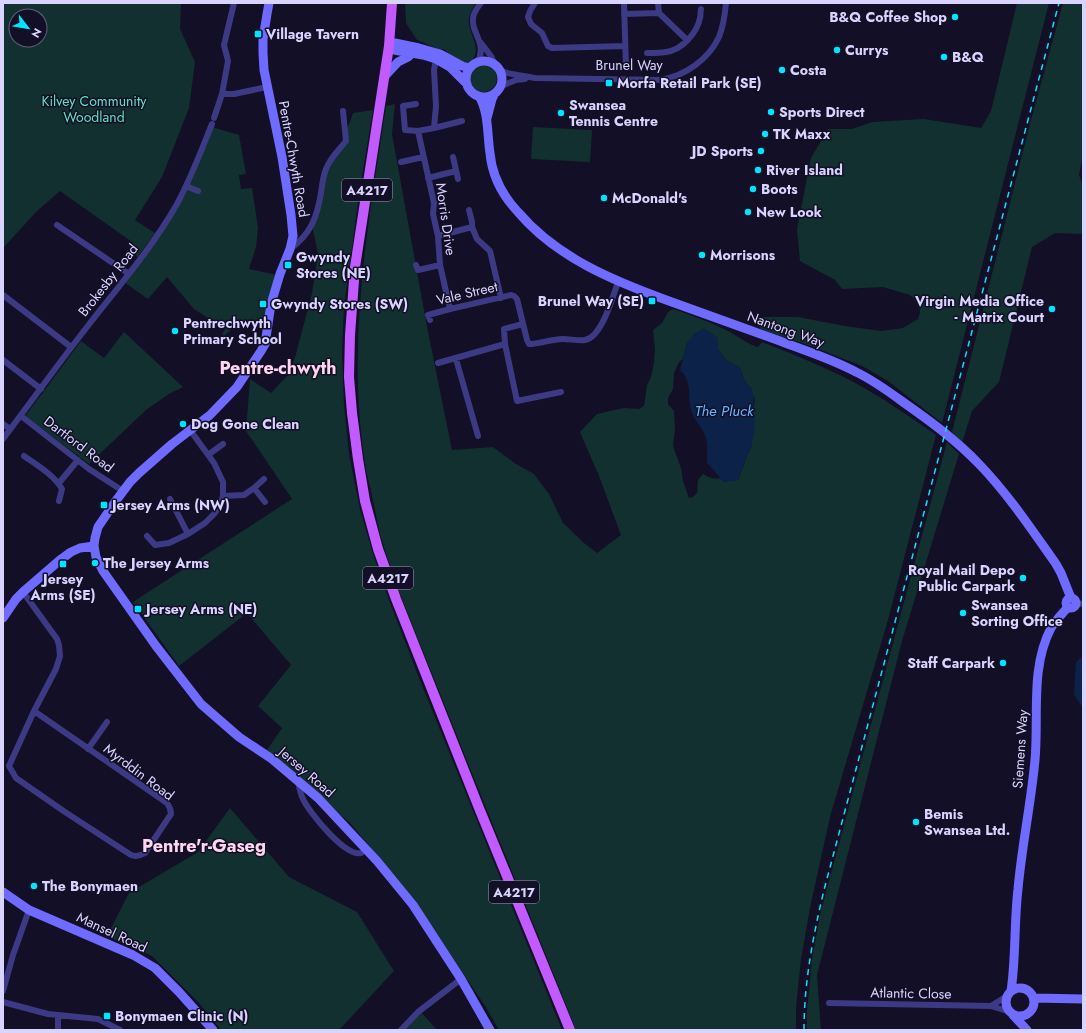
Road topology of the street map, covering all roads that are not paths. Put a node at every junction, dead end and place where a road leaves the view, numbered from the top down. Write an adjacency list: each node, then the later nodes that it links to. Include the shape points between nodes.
1 (234, 3): 27 (street, Brokesby Road, via 224,45 228,61)
2 (269, 3): 25 (street, Pentre-Chwyth Road, via 262,54)
3 (392, 3): 14 (main road, A4217)
4 (481, 3): 13 (street, via 474,14 474,27)
5 (535, 3): 15 (street, via 528,17 552,48)
6 (624, 3): 11 (street)
7 (658, 3): 10 (street)
8 (726, 3): 23 (street, Brunel Way, via 720,35 714,47 699,63 671,78)
9 (701, 9): 12 (street, via 696,27)
10 (659, 13): 11 (street); 12 (street)
11 (624, 14): 15 (street)
12 (687, 40): 17 (street, via 676,49 667,52)
13 (481, 43): 19 (street, via 480,57); 20 (street)
14 (389, 46): 16 (street, via 394,50); 19 (street, via 395,43 419,48 440,54 462,66); 22 (main road, A4217)
15 (625, 46): 21 (street)
16 (412, 53): 18 (street); 22 (street, via 398,62)
17 (647, 53)
18 (436, 59): 24 (street, via 450,67); 33 (street)
19 (474, 65): 20 (street, via 486,61); 24 (street, via 467,73)
20 (497, 67): 23 (street, Brunel Way, via 507,73); 26 (street, via 502,78)
21 (626, 67)
22 (385, 76): 113 (main road, A4217, via 355,267 350,335 349,377 352,413 364,494 378,549 396,599)
23 (535, 78): 26 (street, Brunel Way, via 516,80)
24 (467, 84): 28 (street, via 473,93)
25 (267, 87): 27 (street); 47 (street, Pentre-Chwyth Road, via 291,215 293,236)
26 (497, 90): 28 (street, via 490,95); 31 (street, Nantong Way)
27 (222, 94): 41 (street, Brokesby Road, via 204,147)
28 (479, 96): 31 (street, Nantong Way)
29 (416, 104): 34 (street, via 403,106 405,130)
30 (343, 111): 47 (street, via 346,141 329,161 325,170 318,211 309,230)
31 (487, 119): 51 (street, Nantong Way, via 492,167 506,198 539,234 576,260)
32 (462, 121): 33 (street)
33 (434, 128): 34 (street)
34 (418, 131): 35 (street, Morris Drive)
35 (423, 157): 37 (street); 39 (street, Morris Drive)
36 (453, 157): 38 (street, Morris Drive)
37 (401, 162)
38 (456, 171): 39 (street, Morris Drive); 40 (street, Morris Drive)
39 (428, 178): 46 (street, Morris Drive)
40 (458, 179)
41 (186, 186): 42 (street); 50 (street, Brokesby Road, via 158,234)
42 (198, 191)
43 (469, 210): 45 (street)
44 (57, 225): 50 (street)
45 (472, 227): 46 (street); 53 (street, via 477,239 490,251)
46 (438, 236): 48 (street, Morris Drive)
47 (290, 249): 67 (street, Pentre-Chwyth Road, via 268,316 264,347 237,387 210,415)
48 (440, 264): 49 (street, Morris Drive, via 418,270); 54 (street, Morris Drive)
49 (416, 265)
50 (129, 274): 58 (street, Brokesby Road)
51 (618, 282): 56 (street, Vale Street, via 599,328 589,339 561,339 529,344); 86 (street, Nantong Way, via 812,353 856,372 923,416 980,465 1010,500 1056,564)
52 (3, 295): 58 (street)
53 (501, 298): 54 (street, Vale Street); 56 (street, Vale Street, via 511,295 517,299)
54 (450, 309): 55 (street, Vale Street, via 428,315)
55 (430, 320)
56 (523, 324): 57 (street, via 504,329)
57 (505, 344): 59 (street); 63 (street, via 517,401)
58 (71, 347): 62 (street, Brokesby Road)
59 (456, 359): 61 (street); 68 (street)
60 (3, 360): 62 (street)
61 (438, 363)
62 (41, 389): 64 (street, Brokesby Road)
63 (561, 392)
64 (21, 416): 66 (street, Brokesby Road); 73 (street, Dartford Road)
65 (3, 424): 66 (street)
66 (10, 429): 69 (street, Brokesby Road)
67 (190, 430): 71 (street); 77 (street, Pentre-Chwyth Road, via 139,473)
68 (478, 436)
69 (3, 439)
70 (223, 444): 71 (street)
71 (208, 455): 78 (street, via 223,482)
72 (24, 456): 75 (street)
73 (78, 460): 75 (street); 77 (street, Dartford Road)
74 (264, 479): 76 (street)
75 (59, 484): 80 (street, via 62,489)
76 (254, 488): 78 (street, via 244,494); 81 (street)
77 (123, 491): 84 (street, Pentre-Chwyth Road, via 98,527)
78 (222, 496): 82 (street, via 215,513)
79 (170, 499): 82 (street)
80 (59, 501)
81 (265, 502)
82 (188, 534): 83 (street, via 169,543 155,545)
83 (147, 536)
84 (94, 546): 85 (street, via 71,552); 91 (street, Jersey Road, via 103,571 201,704 239,737 272,759)
85 (23, 592): 87 (street); 88 (street, via 53,633 60,650 56,669)
86 (1074, 603): 95 (street, Siemens Way, via 1052,627 1040,665 1032,792 1018,888)
87 (3, 618)
88 (34, 711): 90 (street, Myrddin Road); 90 (street, Myrddin Road, via 9,766 16,778 127,853 142,855 171,810 167,803)
89 (107, 722): 90 (street)
90 (88, 749)
91 (298, 781): 92 (street, Jersey Road, via 318,798); 92 (street, via 303,800 320,824 353,853 361,853)
92 (366, 849): 96 (street, Jersey Road, via 413,905)
93 (3, 892): 94 (street, Mansel Road)
94 (29, 910): 98 (street); 110 (street, Mansel Road, via 133,955 155,968)
95 (1014, 972): 97 (street); 99 (street, Siemens Way)
96 (461, 979): 111 (street, via 418,1012); 112 (street, Jersey Road)
97 (1026, 988): 99 (street, via 1013,989); 100 (street)
98 (3, 991)
99 (1009, 994): 104 (street); 106 (street, via 1006,1004)
100 (1034, 998): 101 (street); 105 (street)
101 (1083, 999)
102 (3, 1002): 107 (street, via 48,1014)
103 (829, 1003): 104 (street, Atlantic Close)
104 (991, 1006): 106 (street, Atlantic Close)
105 (1031, 1012): 106 (street, via 1020,1016); 114 (street)
106 (1011, 1013): 114 (street)
107 (58, 1014): 108 (street); 109 (street, via 98,1019)
108 (58, 1030)
109 (120, 1030)
110 (213, 1030)
111 (401, 1030)
112 (490, 1030)
113 (570, 1030)
114 (1027, 1030)

